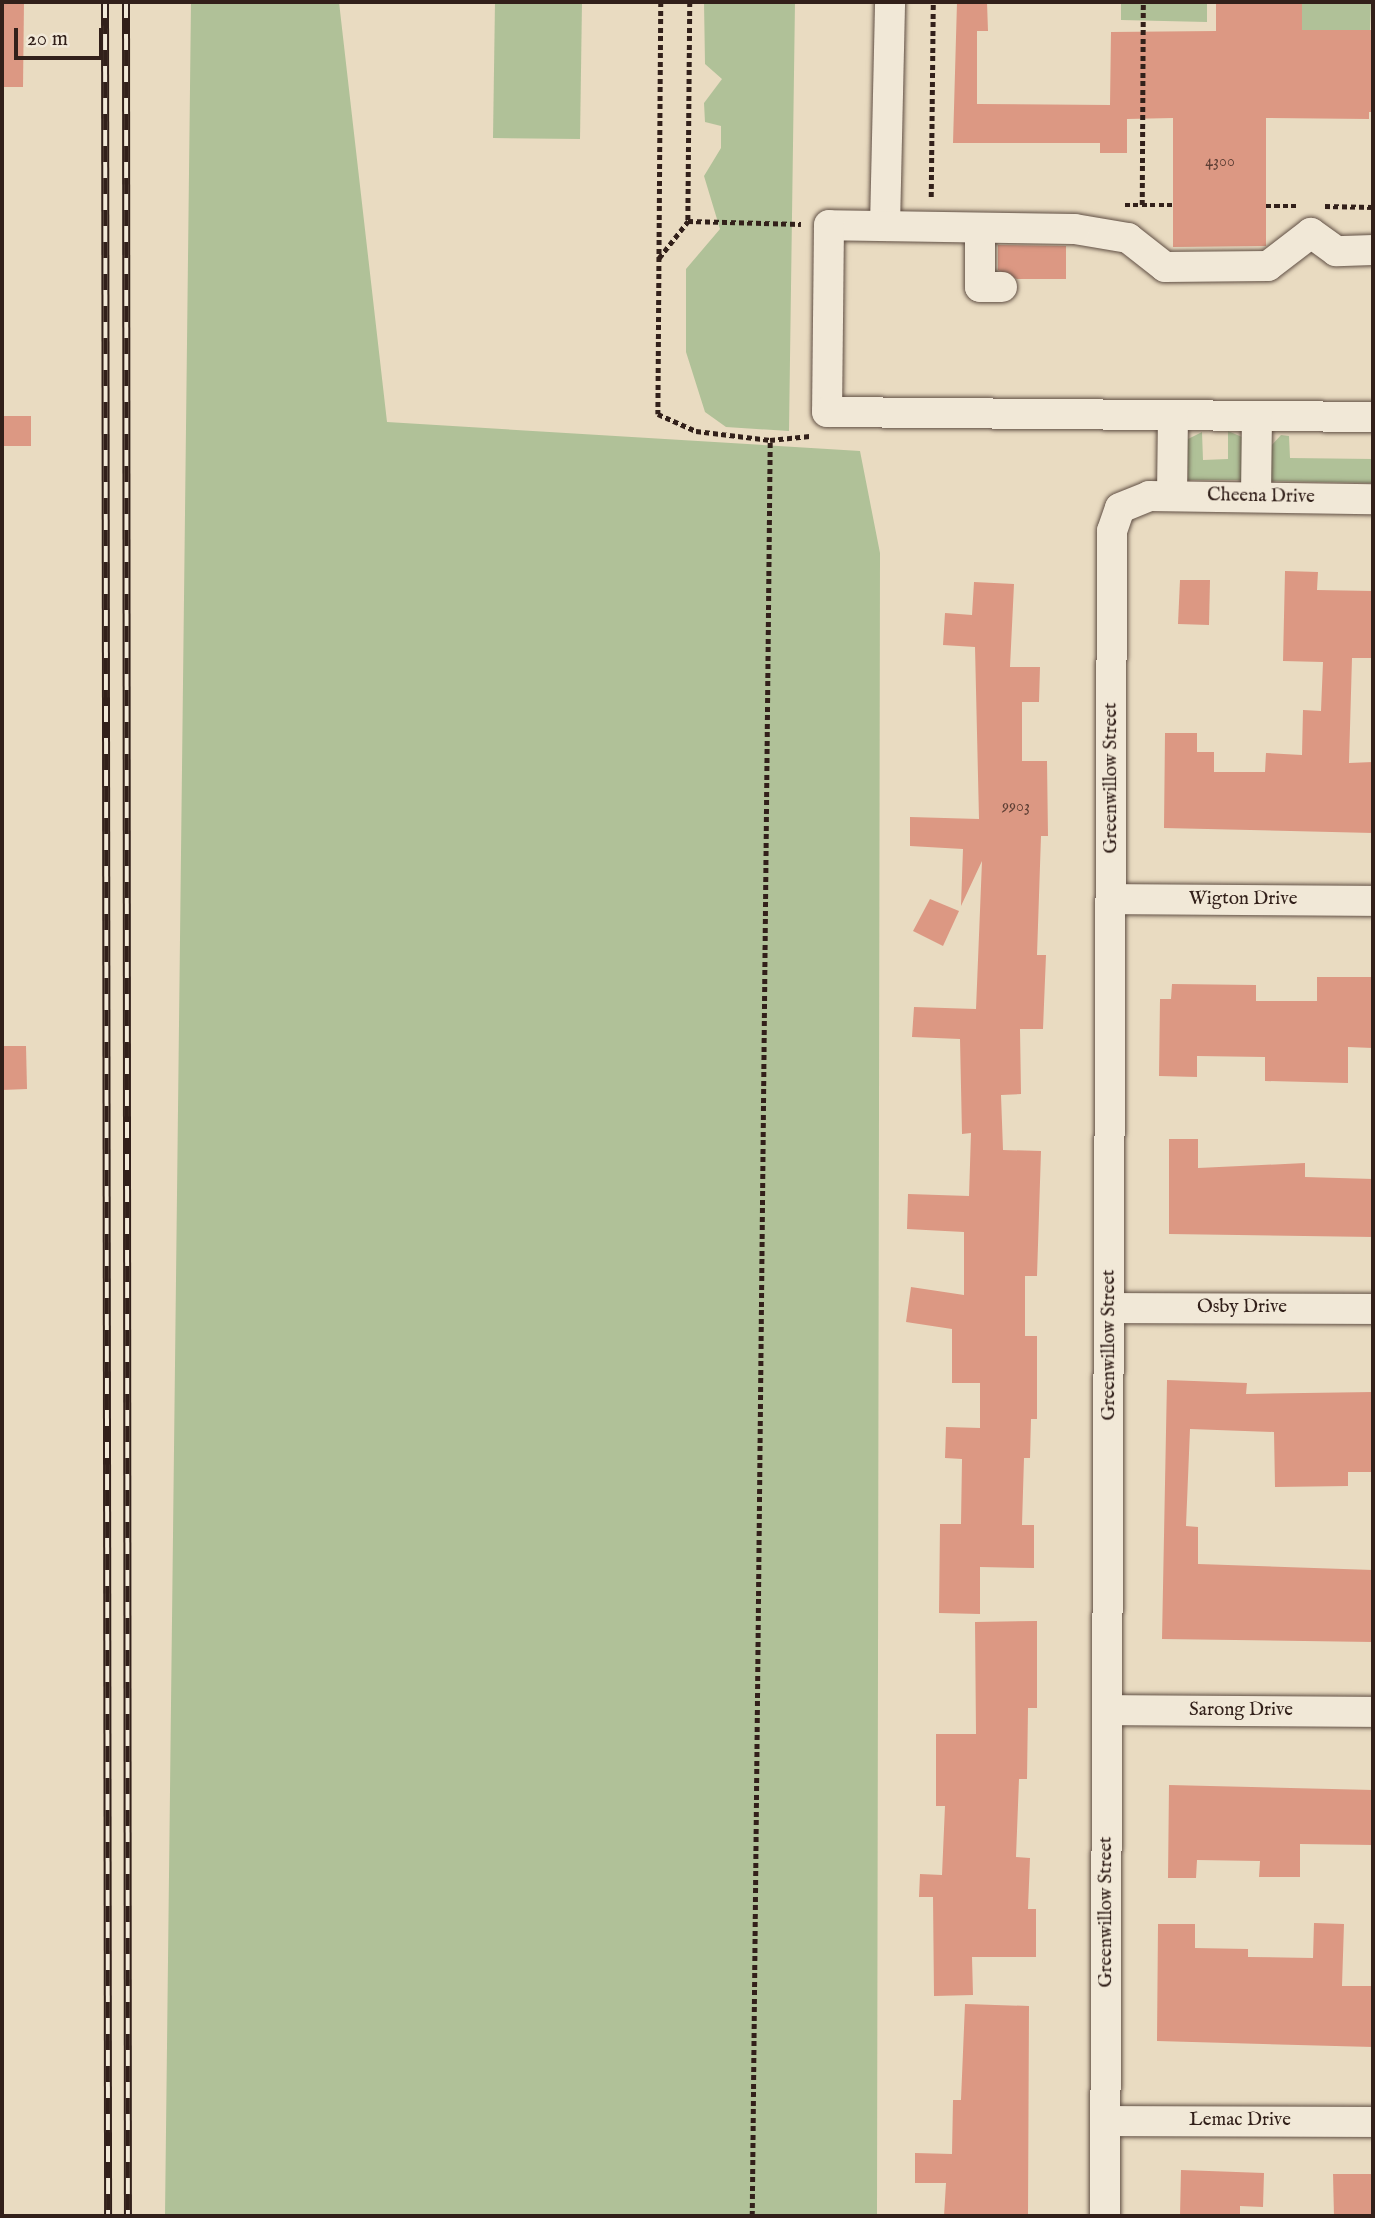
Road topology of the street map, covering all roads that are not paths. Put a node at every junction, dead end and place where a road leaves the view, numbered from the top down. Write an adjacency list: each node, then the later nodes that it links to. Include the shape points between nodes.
1 (890, 2): 2 (street)
2 (885, 226): 3 (street); 6 (street, via 830,225 828,412)
3 (980, 228): 4 (street, via 1075,229 1128,238 1165,267 1268,266 1311,233 1336,251); 5 (street, via 980,287)
4 (1373, 250)
5 (1002, 287)
6 (1173, 415): 7 (street); 9 (street)
7 (1256, 416): 8 (street); 10 (street)
8 (1373, 417)
9 (1161, 496): 10 (street, Cheena Drive); 12 (street, Greenwillow Street, via 1120,508 1112,531)
10 (1256, 497): 11 (street, Cheena Drive)
11 (1373, 499)
12 (1112, 899): 13 (street, Wigton Drive); 14 (street, Greenwillow Street)
13 (1373, 901)
14 (1111, 1308): 15 (street, Osby Drive); 16 (street, Greenwillow Street)
15 (1373, 1309)
16 (1108, 1710): 17 (street, Sarong Drive); 18 (street, Greenwillow Street)
17 (1373, 1712)
18 (1106, 2121): 19 (street, Lemac Drive); 20 (street, Greenwillow Street)
19 (1373, 2122)
20 (1105, 2216)

